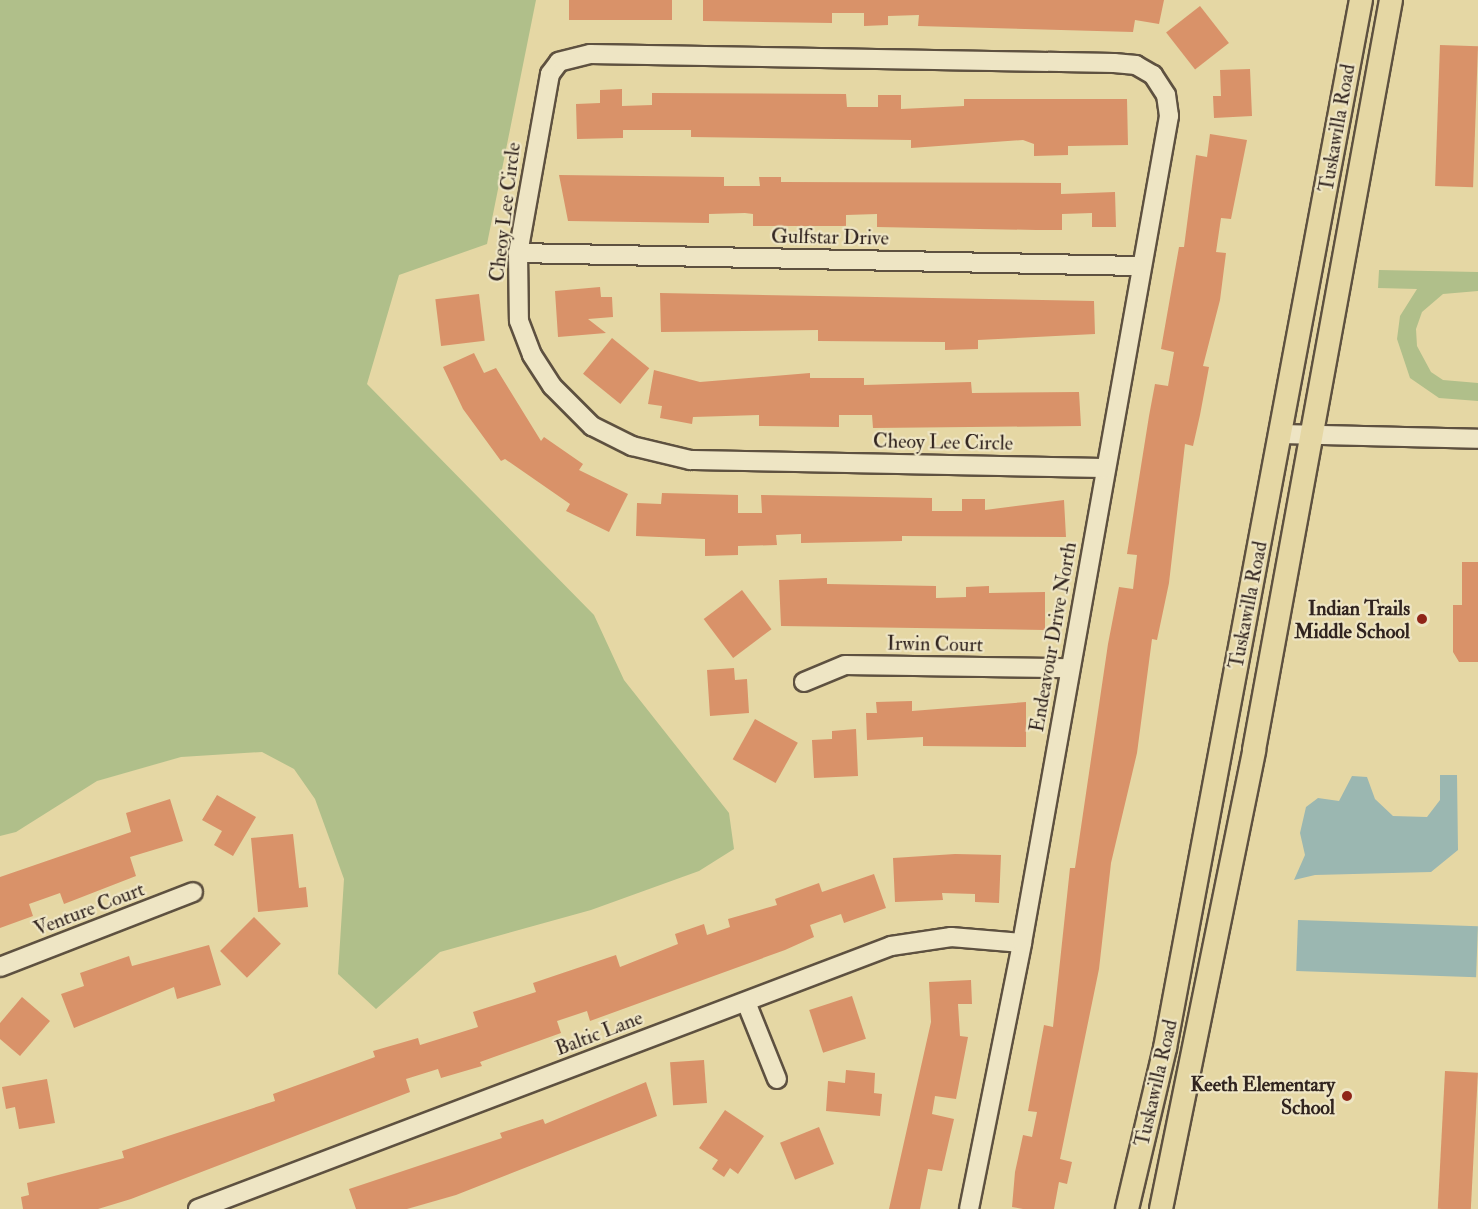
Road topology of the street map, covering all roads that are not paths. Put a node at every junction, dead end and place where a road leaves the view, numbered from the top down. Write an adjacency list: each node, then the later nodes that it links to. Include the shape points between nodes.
1 (1361, 0): 6 (main road, Tuskawilla Road)
2 (1391, 0): 7 (main road, Tuskawilla Road)
3 (1153, 75): 4 (street, Cheoy Lee Circle, via 1136,65 1114,63 574,56 559,62 545,89); 5 (street, Endeavour Drive North, via 1166,95 1169,116)
4 (518, 253): 5 (street, Gulfstar Drive); 9 (street, Cheoy Lee Circle, via 519,321 532,355 552,386 592,426 632,446 690,460)
5 (1140, 266): 9 (street, Endeavour Drive North)
6 (1280, 434): 7 (street); 16 (main road, Tuskawilla Road)
7 (1314, 436): 8 (street); 17 (main road, Tuskawilla Road)
8 (1478, 440)
9 (1106, 468): 10 (street, Endeavour Drive North)
10 (1070, 668): 11 (street, Irwin Court, via 845,665); 13 (street, Endeavour Drive North)
11 (804, 682)
12 (193, 892): 14 (street, Venture Court)
13 (1022, 943): 15 (street, Baltic Lane, via 951,937 911,941); 22 (street, Endeavour Drive North)
14 (0, 967)
15 (746, 1002): 18 (street); 21 (street, Baltic Lane)
16 (1165, 1048): 17 (main road); 19 (main road, Tuskawilla Road)
17 (1195, 1051): 20 (main road, Tuskawilla Road)
18 (777, 1079)
19 (1129, 1202): 20 (main road)
20 (1162, 1206)
21 (198, 1209)
22 (969, 1209)

